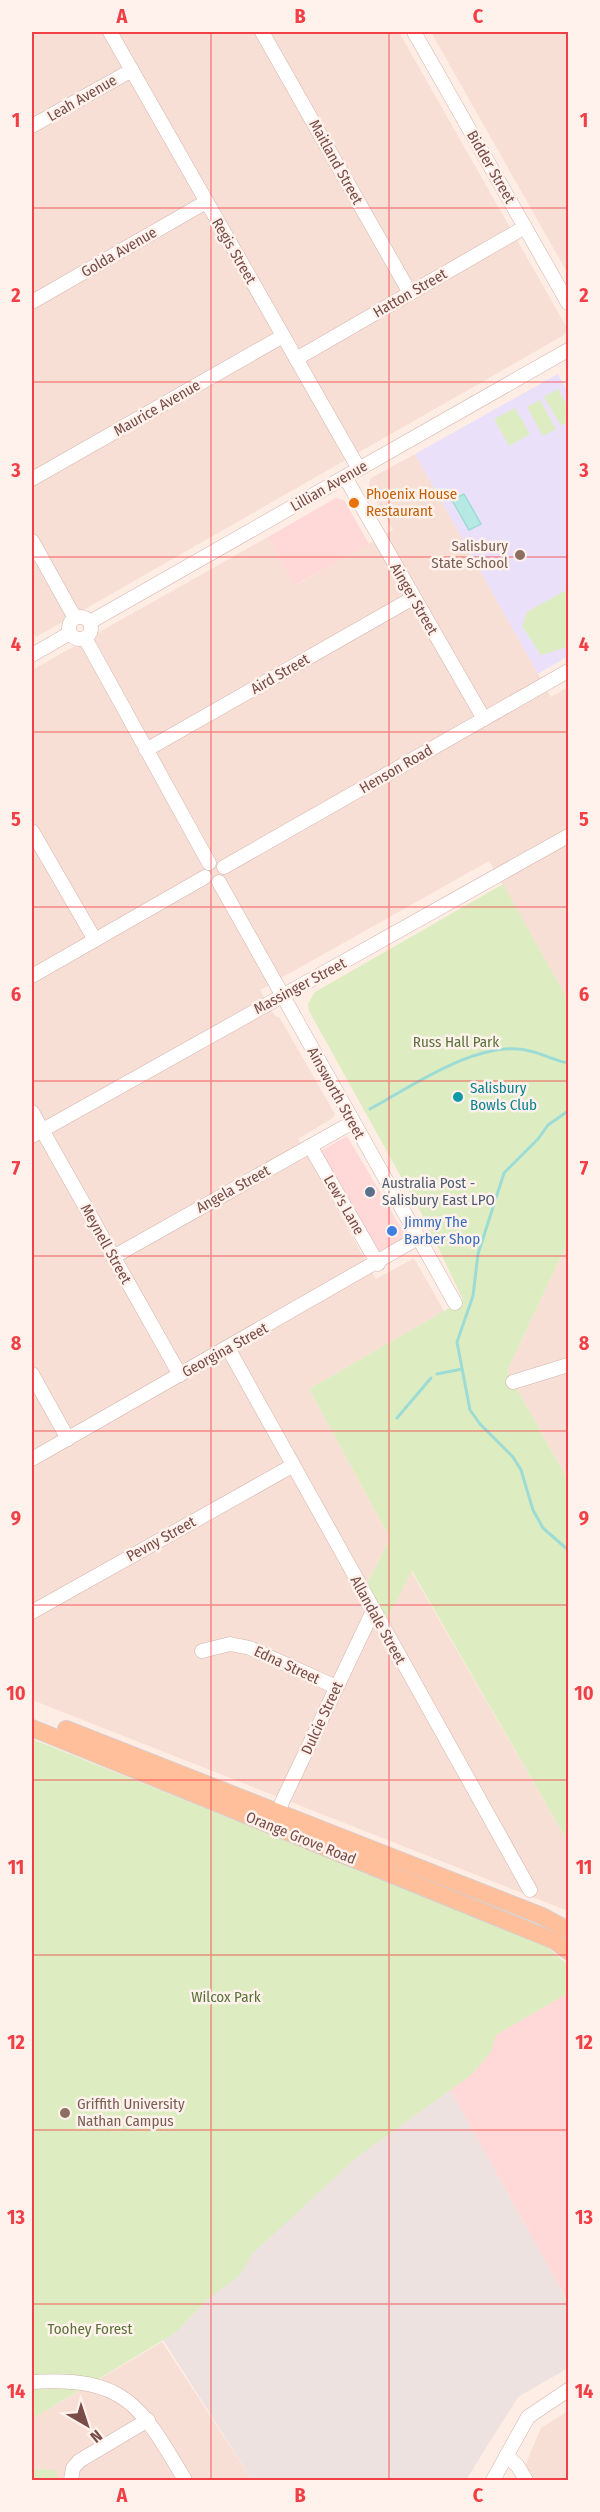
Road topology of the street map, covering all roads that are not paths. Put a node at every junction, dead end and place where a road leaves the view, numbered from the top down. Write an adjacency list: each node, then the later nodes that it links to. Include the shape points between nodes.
1 (111, 32): 4 (street, Regis Street)
2 (262, 32): 8 (street, Maitland Street)
3 (414, 32): 7 (street, Bidder Street)
4 (132, 70): 5 (street, Leah Avenue); 6 (street, Regis Street)
5 (32, 126)
6 (206, 202): 9 (street, Golda Avenue); 11 (street, Regis Street)
7 (525, 227): 8 (street, Hatton Street); 10 (street, Bidder Street)
8 (410, 293): 13 (street, Hatton Street)
9 (32, 302)
10 (568, 303)
11 (283, 336): 13 (street, Regis Street); 16 (street, Maurice Avenue)
12 (567, 353): 14 (street, Lillian Avenue)
13 (296, 358): 14 (street, Regis Street)
14 (359, 469): 15 (street, Lillian Avenue)
15 (345, 477): 18 (street, Ainger Street); 20 (street, Lillian Avenue)
16 (32, 479)
17 (32, 542): 19 (street)
18 (413, 598): 25 (street, Ainger Street); 26 (street, Aird Street)
19 (75, 618): 20 (street); 21 (street, via 70,623)
20 (90, 622): 22 (street)
21 (70, 633): 22 (street, via 75,638); 23 (street)
22 (86, 638): 26 (street)
23 (32, 655)
24 (568, 671): 25 (street, Henson Road)
25 (484, 719): 30 (street, Henson Road)
26 (146, 750): 29 (street)
27 (32, 831): 33 (street)
28 (568, 836): 35 (street, Massinger Street)
29 (209, 863): 30 (street, via 219,862); 31 (street)
30 (224, 867): 32 (street, via 225,874)
31 (205, 877): 32 (street); 33 (street)
32 (219, 882): 35 (street, Ainsworth Street)
33 (95, 940): 34 (street)
34 (32, 975)
35 (283, 996): 37 (street, Ainsworth Street); 38 (street, Massinger Street)
36 (32, 1112): 38 (street, Meynell Street)
37 (353, 1122): 39 (street, Angela Street); 40 (street, Ainsworth Street)
38 (37, 1133): 41 (street, Meynell Street)
39 (310, 1146): 41 (street, Angela Street); 42 (street, Lew's Lane)
40 (418, 1238): 42 (street, Georgina Street); 43 (street, Ainsworth Street)
41 (113, 1257): 47 (street, Meynell Street)
42 (378, 1264): 44 (street, Georgina Street)
43 (455, 1303)
44 (228, 1348): 47 (street, Georgina Street); 51 (street, Allandale Street)
45 (568, 1365): 48 (street)
46 (32, 1374): 49 (street)
47 (180, 1375): 49 (street, Georgina Street)
48 (513, 1382)
49 (68, 1438): 50 (street, Georgina Street)
50 (32, 1459)
51 (292, 1466): 52 (street, Allandale Street); 53 (street, Pevny Street)
52 (373, 1611): 55 (street, Dulcie Street); 59 (street, Allandale Street)
53 (32, 1612)
54 (202, 1651): 55 (street, Edna Street, via 230,1644 250,1648)
55 (336, 1687): 58 (street, Dulcie Street)
56 (32, 1716): 58 (main road, Orange Grove Road)
57 (32, 1728): 58 (main road, Orange Grove Road)
58 (278, 1820): 60 (main road, Orange Grove Road); 61 (main road, Orange Grove Road, via 555,1941)
59 (530, 1890)
60 (568, 1930)
61 (568, 1951)
62 (32, 2382): 64 (street, via 78,2382 116,2392)
63 (568, 2390): 65 (street, via 528,2417)
64 (148, 2420): 66 (street, via 79,2461); 67 (street)
65 (506, 2456): 68 (street); 69 (street)
66 (71, 2481)
67 (185, 2481)
68 (493, 2481)
69 (526, 2481)

